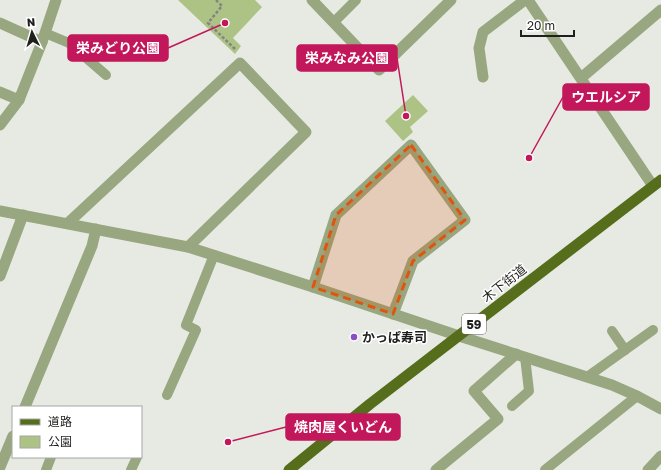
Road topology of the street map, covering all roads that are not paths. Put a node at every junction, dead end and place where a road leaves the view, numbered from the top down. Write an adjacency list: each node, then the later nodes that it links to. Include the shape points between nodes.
1 (56, 0): 9 (street)
2 (312, 0): 7 (street)
3 (356, 0): 7 (lane)
4 (451, 0): 7 (street, via 379,70)
5 (527, 0): 11 (street, via 483,32 478,48); 12 (street)
6 (661, 10): 12 (street)
7 (334, 22)
8 (0, 23): 9 (street)
9 (44, 38): 10 (lane, via 69,43); 14 (street)
10 (106, 75)
11 (484, 77)
12 (581, 78): 16 (street)
13 (0, 92): 14 (street)
14 (19, 100): 15 (street)
15 (0, 125)
16 (657, 183): 28 (main road, 木下街道 / 59)
17 (0, 211): 18 (street)
18 (23, 215): 19 (street); 23 (street)
19 (68, 223): 20 (street); 21 (street, via 240,63 306,132)
20 (96, 229): 21 (street); 34 (street, via 92,246)
21 (188, 247): 22 (street)
22 (214, 255): 24 (street); 32 (lane, via 186,325 196,330)
23 (0, 276)
24 (313, 286): 25 (street); 25 (street, via 336,215 410,145 465,220 413,261)
25 (394, 314): 28 (street)
26 (653, 330): 29 (lane)
27 (612, 331): 29 (lane)
28 (459, 336): 30 (street); 44 (main road, 木下街道 / 59)
29 (625, 350): 31 (lane)
30 (520, 356): 31 (street); 35 (lane, via 529,391); 45 (street, via 474,391 498,419)
31 (587, 377): 33 (street)
32 (167, 395)
33 (637, 396): 36 (street); 46 (lane)
34 (25, 406)
35 (512, 406)
36 (660, 407)
37 (12, 438): 41 (street)
38 (661, 456): 47 (street)
39 (51, 458): 42 (lane)
40 (137, 458): 43 (lane)
41 (0, 467)
42 (46, 470)
43 (131, 470)
44 (289, 470)
45 (436, 470)
46 (545, 470)
47 (648, 470)

